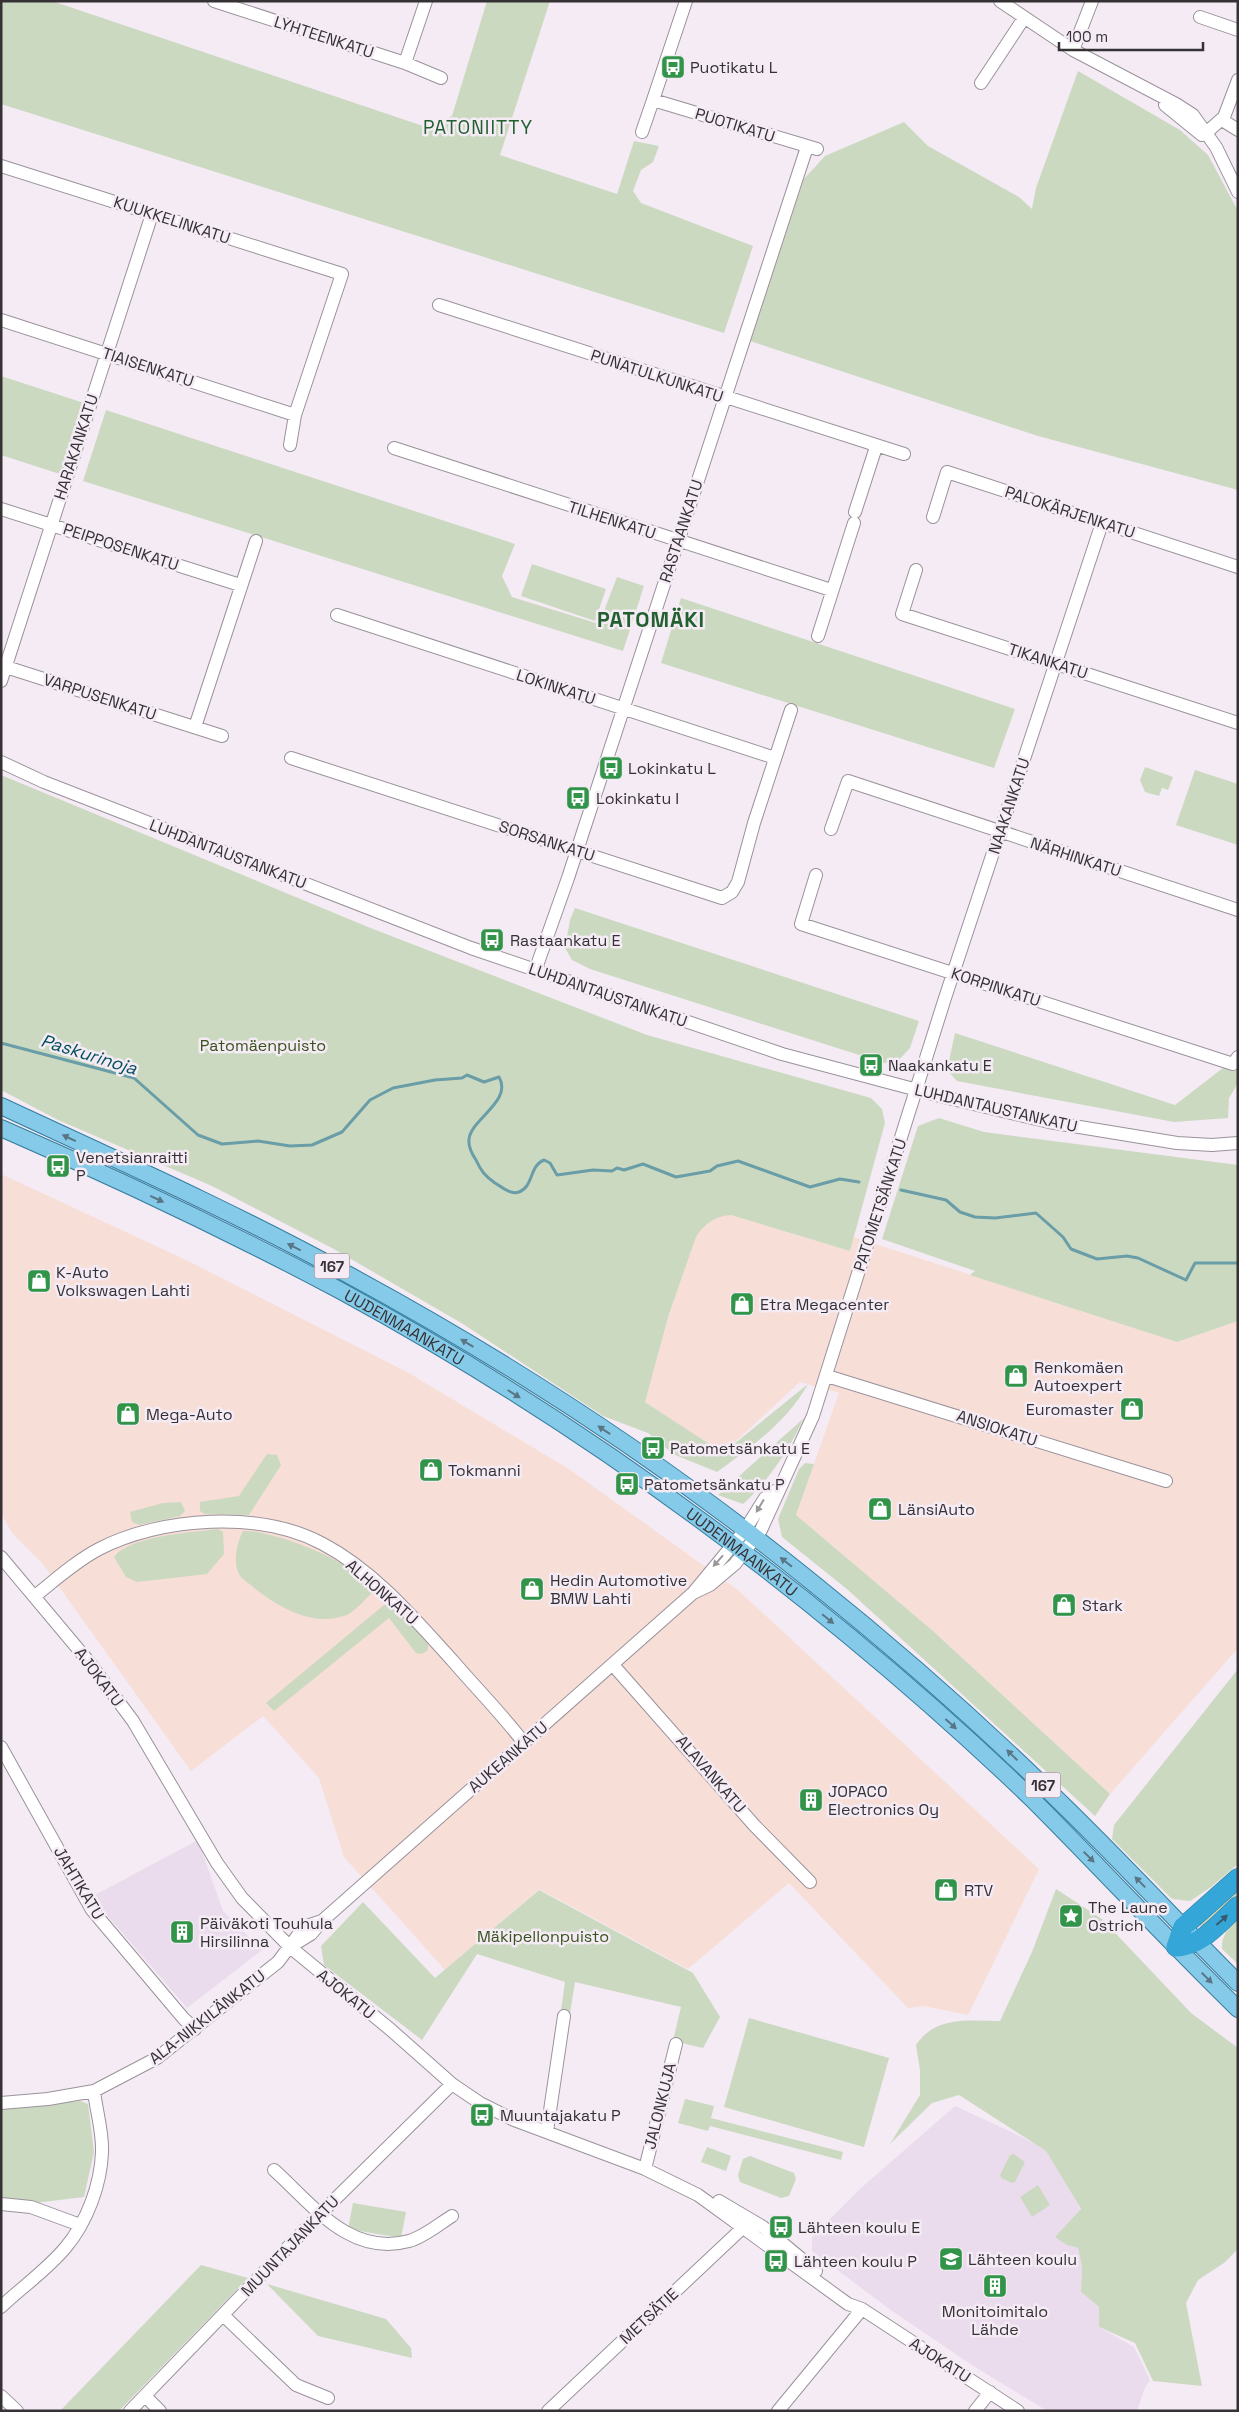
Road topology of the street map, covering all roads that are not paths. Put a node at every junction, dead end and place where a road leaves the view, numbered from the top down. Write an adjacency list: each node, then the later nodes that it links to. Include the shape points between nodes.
1 (214, 1): 10 (street, LYHTEENKATU)
2 (426, 1): 10 (street)
3 (686, 1): 15 (street)
4 (1000, 1): 7 (street)
5 (1092, 1): 9 (street)
6 (1200, 17): 8 (street)
7 (1024, 18): 9 (street); 14 (street)
8 (1238, 30)
9 (1073, 50): 12 (street)
10 (405, 63): 11 (street, LYHTEENKATU)
11 (441, 78)
12 (1130, 80): 19 (street, via 1184,108); 21 (street, via 1200,134)
13 (1238, 80): 16 (street)
14 (981, 83)
15 (653, 100): 18 (street); 20 (street, PUOTIKATU)
16 (1222, 120): 17 (street); 19 (street)
17 (1238, 130)
18 (642, 132)
19 (1207, 132): 21 (street)
20 (812, 148): 28 (street, RASTAANKATU)
21 (1225, 165): 23 (street)
22 (1, 166): 24 (street, KUUKKELINKATU)
23 (1238, 192)
24 (152, 214): 27 (street, HARAKANKATU); 29 (street, KUUKKELINKATU, via 342,274)
25 (439, 305): 28 (street, PUNATULKUNKATU)
26 (1, 320): 27 (street, TIAISENKATU)
27 (106, 354): 29 (street, TIAISENKATU); 37 (street, HARAKANKATU)
28 (724, 398): 31 (street, PUNATULKUNKATU); 39 (street, RASTAANKATU)
29 (294, 415): 30 (street)
30 (290, 445)
31 (876, 446): 33 (street, PUNATULKUNKATU); 43 (street)
32 (394, 448): 39 (street, TILHENKATU)
33 (904, 454)
34 (1, 509): 37 (street, PEIPPOSENKATU)
35 (933, 517): 36 (street, PALOKÄRJENKATU, via 947,472)
36 (1102, 523): 40 (street, PALOKÄRJENKATU); 46 (street, NAAKANKATU)
37 (51, 525): 42 (street, PEIPPOSENKATU); 47 (street, HARAKANKATU)
38 (256, 541): 42 (street)
39 (678, 541): 43 (street, TILHENKATU); 49 (street, RASTAANKATU)
40 (1238, 567)
41 (916, 570): 46 (street, TIKANKATU, via 902,614)
42 (240, 585): 52 (street)
43 (831, 590): 45 (street)
44 (337, 615): 49 (street, LOKINKATU)
45 (818, 636)
46 (1054, 664): 51 (street, TIKANKATU); 58 (street, NAAKANKATU)
47 (6, 667): 48 (street, HARAKANKATU); 52 (street, VARPUSENKATU)
48 (1, 681)
49 (623, 709): 55 (street, LOKINKATU); 59 (street, RASTAANKATU)
50 (791, 710): 55 (street)
51 (1238, 723)
52 (195, 727): 53 (street, VARPUSENKATU)
53 (222, 736)
54 (291, 758): 59 (street, SORSANKATU)
55 (775, 758): 59 (street, SORSANKATU, via 738,882 726,898)
56 (1, 762): 62 (street, LUHDANTAUSTANKATU, via 53,786)
57 (831, 829): 58 (street, NÄRHINKATU, via 848,781)
58 (1001, 832): 61 (street, NÄRHINKATU); 63 (street, NAAKANKATU)
59 (577, 851): 62 (street, RASTAANKATU)
60 (816, 875): 63 (street, KORPINKATU, via 801,924)
61 (1238, 910)
62 (535, 971): 65 (street, LUHDANTAUSTANKATU, via 782,1054)
63 (954, 974): 64 (street, KORPINKATU, via 1233,1064); 65 (street, NAAKANKATU)
64 (1238, 1057)
65 (917, 1090): 68 (street, LUHDANTAUSTANKATU, via 1068,1125 1177,1143); 69 (street, PATOMETSÄNKATU)
66 (1, 1106): 71 (main road, UUDENMAANKATU / 167, one-way to 66, via 595,1423 393,1300 214,1206)
67 (1, 1128): 72 (main road, UUDENMAANKATU / 167, one-way to 72, via 245,1241 375,1311 573,1432)
68 (1238, 1143)
69 (827, 1376): 70 (street, ANSIOKATU); 71 (street, PATOMETSÄNKATU, via 803,1441 770,1514)
70 (1166, 1481)
71 (750, 1534): 72 (street, PATOMETSÄNKATU); 82 (main road, UUDENMAANKATU / 167, one-way to 71, via 1095,1836 976,1722 879,1636)
72 (738, 1549): 76 (street, AUKEANKATU, via 735,1564 710,1586 693,1593); 85 (main road, UUDENMAANKATU / 167, one-way to 85, via 850,1637 969,1741)
73 (1, 1557): 74 (street, AJOKATU)
74 (6, 1572): 75 (street, AJOKATU)
75 (35, 1596): 77 (street, ALHONKATU, via 99,1549 152,1531 193,1522 231,1522 288,1531 322,1544 360,1568 389,1593); 84 (street, AJOKATU, via 89,1662 132,1722 217,1863 242,1898)
76 (613, 1665): 77 (street, AUKEANKATU); 80 (street, ALAVANKATU, via 754,1825)
77 (524, 1743): 84 (street, AUKEANKATU, via 322,1921 304,1927)
78 (1, 1747): 89 (street, JAHTIKATU, via 92,1910)
79 (1238, 1878): 82 (highway)
80 (810, 1882)
81 (1238, 1906): 83 (highway, one-way to 81)
82 (1183, 1927): 83 (main road, UUDENMAANKATU / 167); 85 (highway)
83 (1198, 1942): 85 (highway, via 1188,1947); 86 (main road, UUDENMAANKATU / 167)
84 (290, 1947): 89 (street, ALA-NIKKILÄNKATU, via 278,1962); 91 (street, AJOKATU)
85 (1176, 1947): 87 (main road, UUDENMAANKATU, one-way to 87)
86 (1238, 1983)
87 (1238, 2009)
88 (564, 2016): 94 (street)
89 (195, 2029): 92 (street, ALA-NIKKILÄNKATU, via 157,2058)
90 (676, 2044): 95 (street, JALONKUJA)
91 (452, 2084): 94 (street, AJOKATU, via 494,2111); 98 (street, MUUNTAJANKATU)
92 (94, 2091): 93 (street, ALA-NIKKILÄNKATU); 101 (street, via 102,2151 93,2198)
93 (1, 2103)
94 (547, 2131): 95 (street, AJOKATU)
95 (645, 2169): 100 (street, AJOKATU, via 698,2195 713,2197)
96 (274, 2170): 98 (street)
97 (1, 2204): 101 (street, via 31,2207)
98 (321, 2213): 99 (street, via 347,2235 384,2244 410,2241); 104 (street, MUUNTAJANKATU)
99 (452, 2216)
100 (747, 2224): 103 (street, AJOKATU, via 783,2243 857,2302); 112 (street, METSÄTIE)
101 (80, 2225): 102 (street, via 66,2247)
102 (1, 2307)
103 (862, 2310): 105 (street, AJOKATU); 113 (street)
104 (223, 2315): 107 (street, MUUNTAJANKATU); 108 (street, via 296,2385)
105 (990, 2392): 114 (street); 115 (street, AJOKATU)
106 (1, 2396): 109 (street)
107 (145, 2396): 110 (street, MUUNTAJANKATU); 111 (street)
108 (328, 2398)
109 (16, 2411)
110 (130, 2411)
111 (160, 2411)
112 (548, 2411)
113 (778, 2411)
114 (975, 2411)
115 (1018, 2411)

